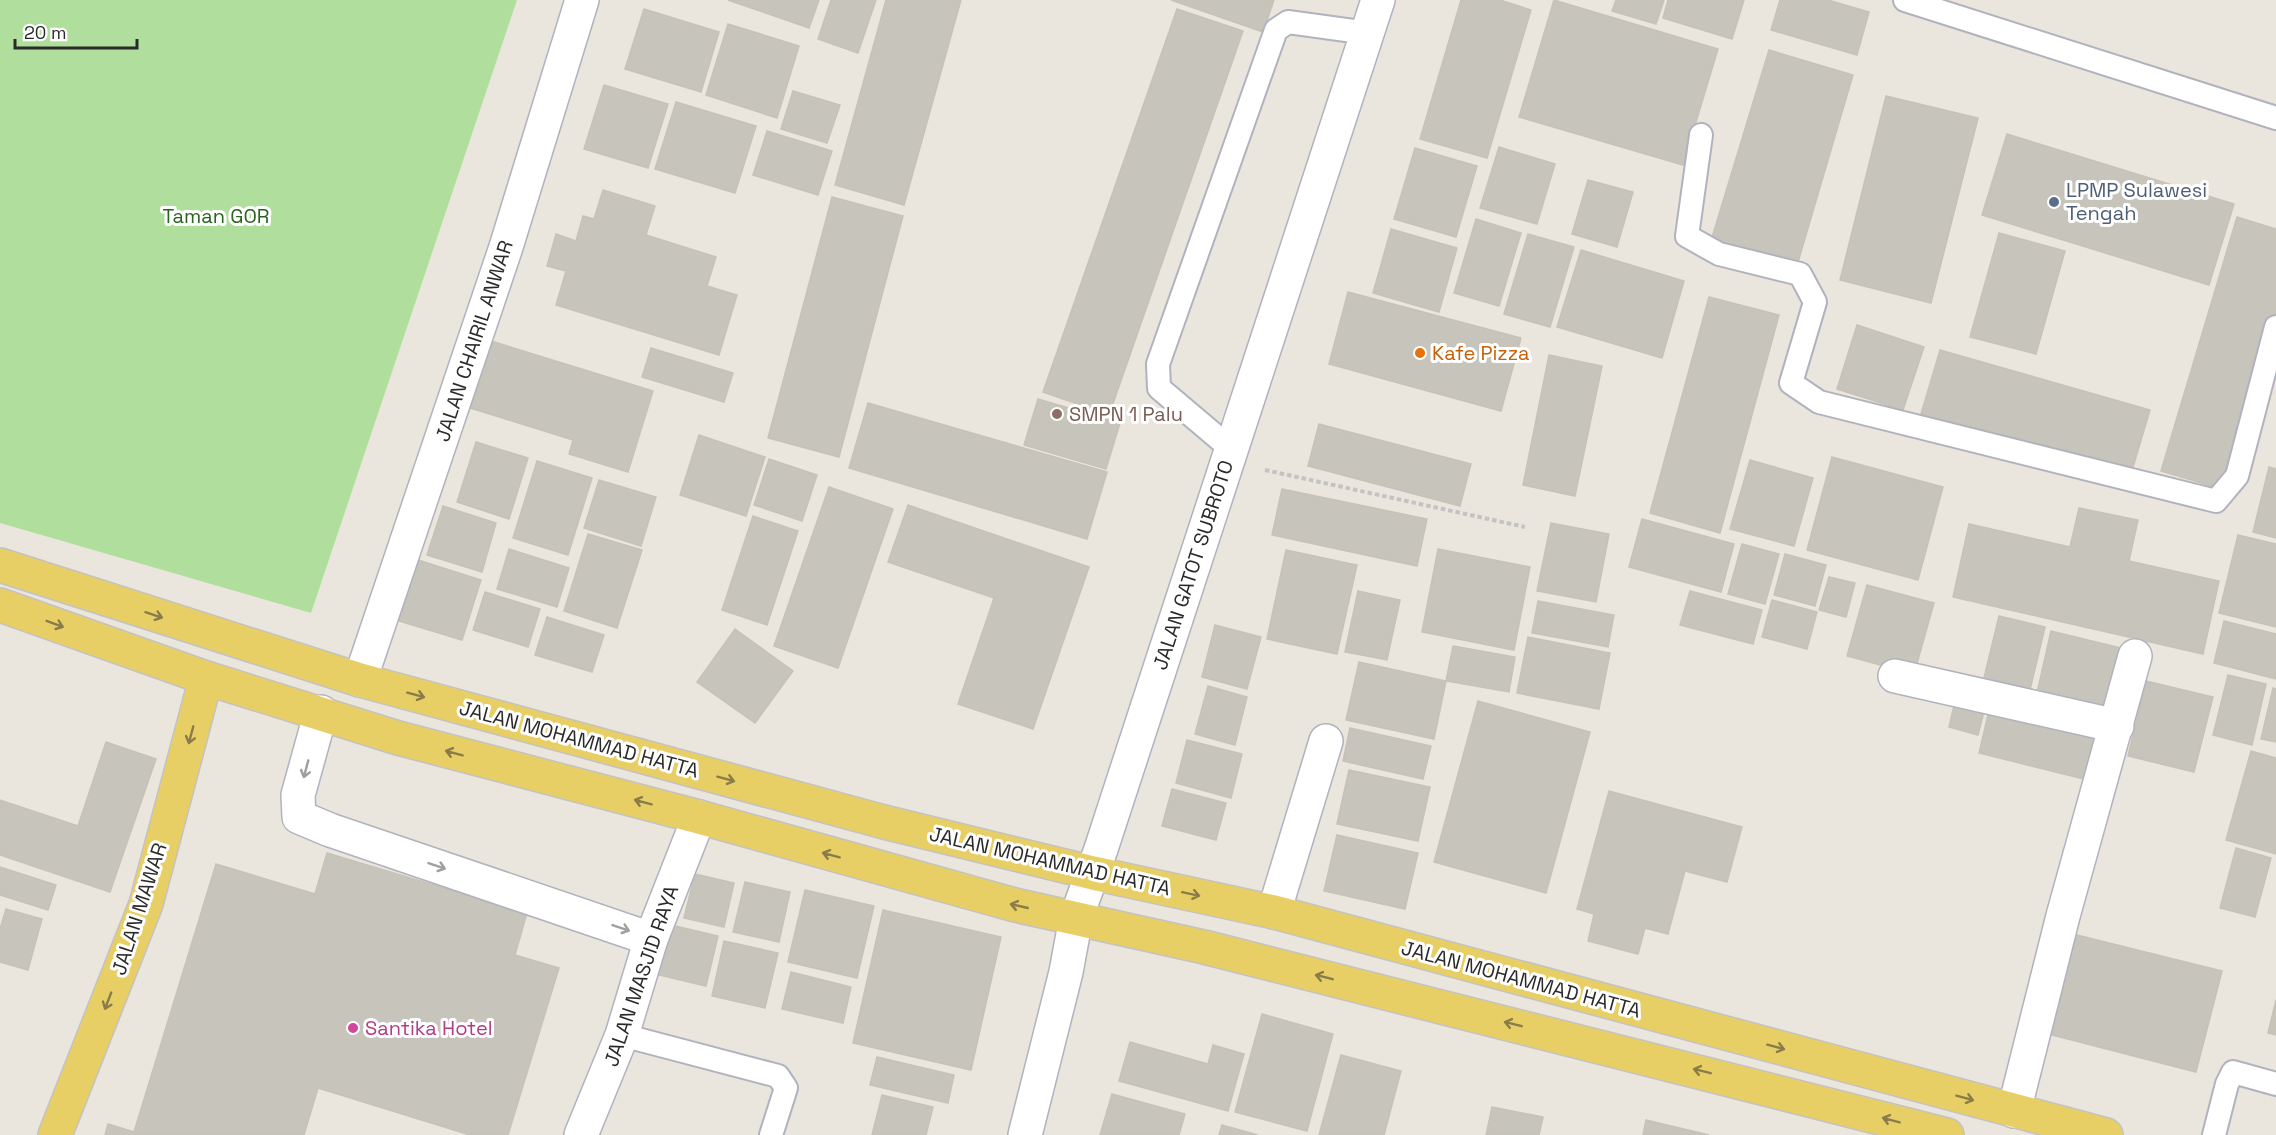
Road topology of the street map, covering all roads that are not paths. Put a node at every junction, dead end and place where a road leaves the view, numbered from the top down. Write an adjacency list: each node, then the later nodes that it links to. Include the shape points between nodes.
1 (582, 0): 14 (street, JALAN CHAIRIL ANWAR, via 502,258)
2 (1378, 0): 4 (street, JALAN GATOT SUBROTO)
3 (1905, 0): 5 (lane)
4 (1368, 33): 8 (street, JALAN GATOT SUBROTO); 8 (lane, via 1288,22 1276,30 1158,364 1159,388)
5 (2276, 118)
6 (1701, 135): 7 (lane, via 1687,236 1719,254 1800,274 1815,302 1791,383 1819,402 2216,501 2237,476)
7 (2276, 327)
8 (1228, 454): 19 (street, JALAN GATOT SUBROTO)
9 (0, 565): 14 (main road, JALAN MOHAMMAD HATTA, one-way to 14)
10 (0, 605): 13 (main road, one-way to 13)
11 (2135, 656): 16 (street)
12 (1895, 676): 16 (street)
13 (206, 678): 15 (main road); 26 (main road, JALAN MAWAR, one-way to 26, via 146,904)
14 (360, 680): 19 (main road, JALAN MOHAMMAD HATTA, one-way to 19, via 884,822)
15 (321, 712): 18 (main road, one-way to 15, via 398,738); 22 (street, one-way to 22, via 298,795 299,817)
16 (2117, 726): 25 (street, via 2063,916)
17 (1326, 741): 20 (street)
18 (699, 817): 21 (main road, one-way to 18, via 1015,905); 22 (street, JALAN MASJID RAYA)
19 (1093, 873): 20 (main road, JALAN MOHAMMAD HATTA, one-way to 20); 21 (street, JALAN GATOT SUBROTO)
20 (1274, 912): 25 (main road, JALAN MOHAMMAD HATTA, one-way to 25)
21 (1076, 918): 29 (street, JALAN GATOT SUBROTO); 30 (main road, one-way to 21)
22 (651, 939): 23 (street, JALAN MASJID RAYA)
23 (622, 1035): 27 (street, JALAN MASJID RAYA); 28 (lane, via 778,1076 786,1088)
24 (2276, 1084): 32 (lane, via 2233,1072)
25 (2014, 1111): 31 (main road, JALAN MOHAMMAD HATTA)
26 (55, 1135)
27 (581, 1135)
28 (771, 1135)
29 (1025, 1135)
30 (1947, 1135)
31 (2106, 1135)
32 (2214, 1135)

